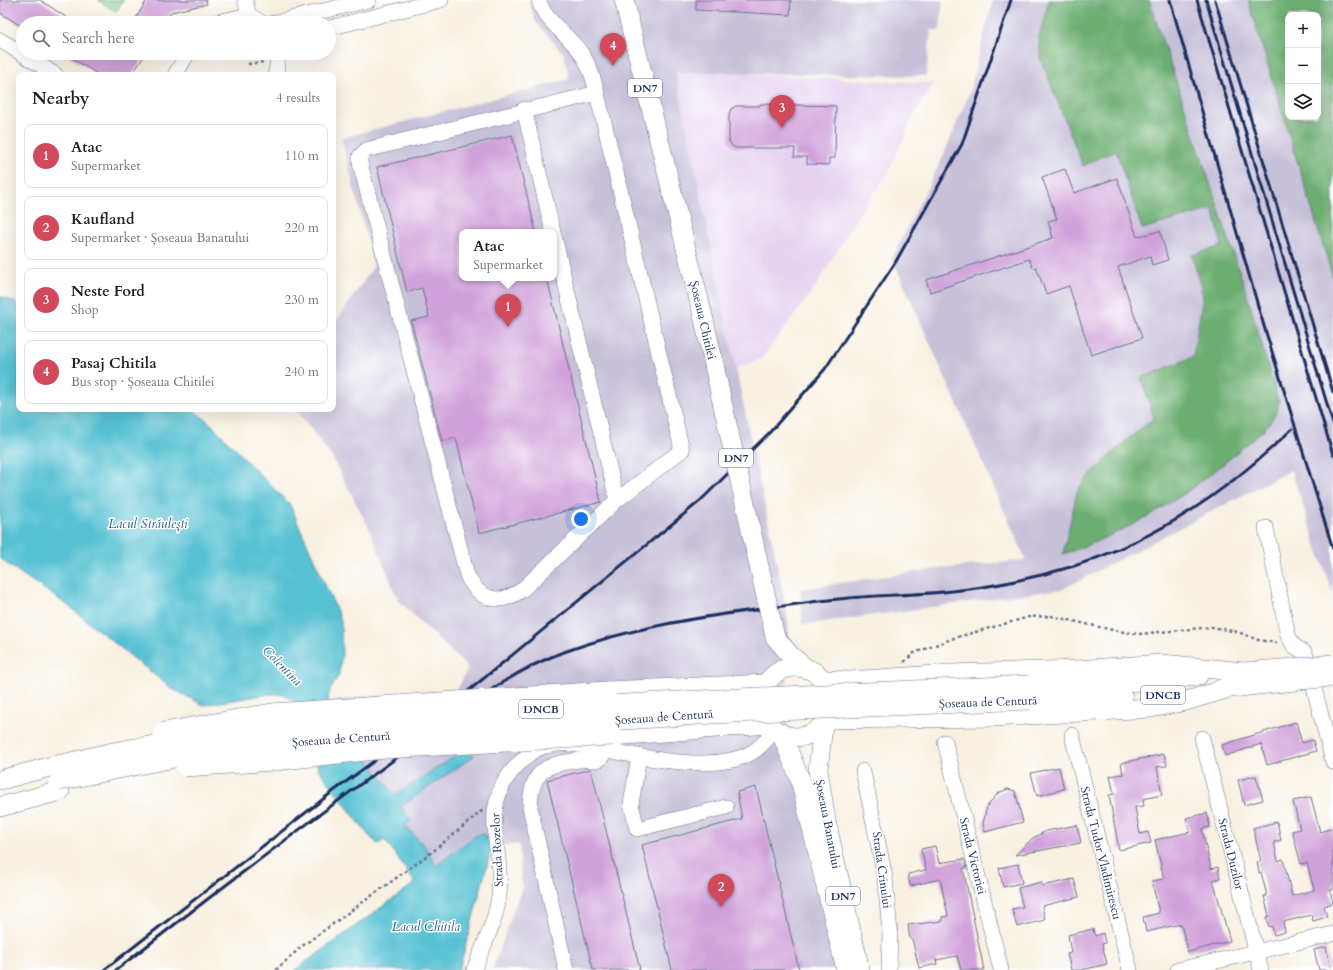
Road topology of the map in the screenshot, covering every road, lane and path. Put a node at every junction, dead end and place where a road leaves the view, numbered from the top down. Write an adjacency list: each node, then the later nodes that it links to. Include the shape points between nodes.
1 (245, 0): 6 (street)
2 (369, 0): 8 (street)
3 (441, 0): 9 (street)
4 (539, 0): 18 (street, via 542,10 582,53 588,64)
5 (623, 2): 24 (main road, Șoseaua Chitilei / DN7, bridge, via 703,316)
6 (249, 15): 7 (street)
7 (244, 16)
8 (302, 16)
9 (336, 26)
10 (0, 40): 11 (street)
11 (16, 50)
12 (32, 60): 15 (street)
13 (184, 60): 16 (street)
14 (277, 60): 17 (street)
15 (51, 72)
16 (177, 72)
17 (276, 72)
18 (596, 93): 19 (street); 22 (street, via 682,450)
19 (524, 109): 20 (street); 22 (street, via 366,150 360,156 360,162 471,584 490,598 502,600 513,597)
20 (552, 229)
21 (557, 249): 22 (street)
22 (617, 500)
23 (1266, 528): 25 (street, via 1288,636)
24 (775, 637): 28 (main road, Șoseaua Chitilei / DN7, via 790,655); 32 (main road, Șoseaua Chitilei / DN7)
25 (1294, 646): 26 (path, via 1258,640 1238,632 1212,627 1139,634 1051,616 1029,617 954,638 914,653); 29 (street, via 1305,653)
26 (902, 663)
27 (1333, 664): 29 (main road, Șoseaua de Centură / DNCB, bridge)
28 (807, 669): 32 (main road, via 785,668); 33 (main road, DN7)
29 (1298, 670): 30 (main road, Șoseaua de Centură / DNCB); 31 (main road, Șoseaua de Centură / DNCB, bridge); 34 (main road, Șoseaua de Centură / DNCB); 43 (street)
30 (1244, 672): 33 (main road, via 1162,664 849,681); 35 (main road, Șoseaua de Centură / DNCB)
31 (1333, 677)
32 (769, 680): 37 (main road, DN7, via 761,700 764,717); 46 (main road, bridge, via 272,713 196,725)
33 (823, 680): 36 (main road, DN7, via 830,696 831,708)
34 (1233, 687): 35 (main road, Șoseaua de Centură / DNCB, via 1154,695); 36 (main road, via 1186,702 1151,708 992,717)
35 (1030, 692): 46 (main road, Șoseaua de Centură / DNCB, bridge, via 710,699 384,719 270,729 126,749)
36 (824, 722): 37 (main road, via 808,735 790,736); 58 (main road, Șoseaua Banatului / DN7, via 818,770 826,821)
37 (775, 729): 41 (main road); 42 (street, via 763,744 750,754 730,761 683,761); 57 (main road, Șoseaua Banatului / DN7, via 800,779)
38 (1072, 735): 61 (street, Strada Tudor Vladimirescu)
39 (1202, 738): 53 (street, Strada Duzilor)
40 (945, 742): 60 (street, Strada Victoriei)
41 (610, 743): 42 (street); 46 (main road, bridge, via 385,749 141,773); 49 (street, via 569,744 538,749 515,768); 56 (street, via 600,759 580,760 548,767 539,772 530,792 530,807)
42 (639, 756): 51 (street, via 630,804 637,829)
43 (1333, 762)
44 (0, 770): 46 (main road)
45 (863, 771): 59 (street, Strada Crinului, via 885,877 890,933)
46 (58, 773): 47 (main road, Șoseaua de Centură / DNCB); 48 (main road, Șoseaua de Centură / DNCB); 50 (main road)
47 (0, 780)
48 (0, 797)
49 (496, 799): 54 (path, via 432,852 301,947); 55 (street, Strada Rozelor, via 494,819 499,865 499,897)
50 (0, 807)
51 (726, 808)
52 (1333, 934): 53 (street)
53 (1256, 951): 62 (street); 63 (street, Strada Duzilor)
54 (276, 970)
55 (474, 970)
56 (566, 970)
57 (846, 970)
58 (860, 970)
59 (889, 970)
60 (1001, 970)
61 (1130, 970)
62 (1178, 970)
63 (1260, 970)

